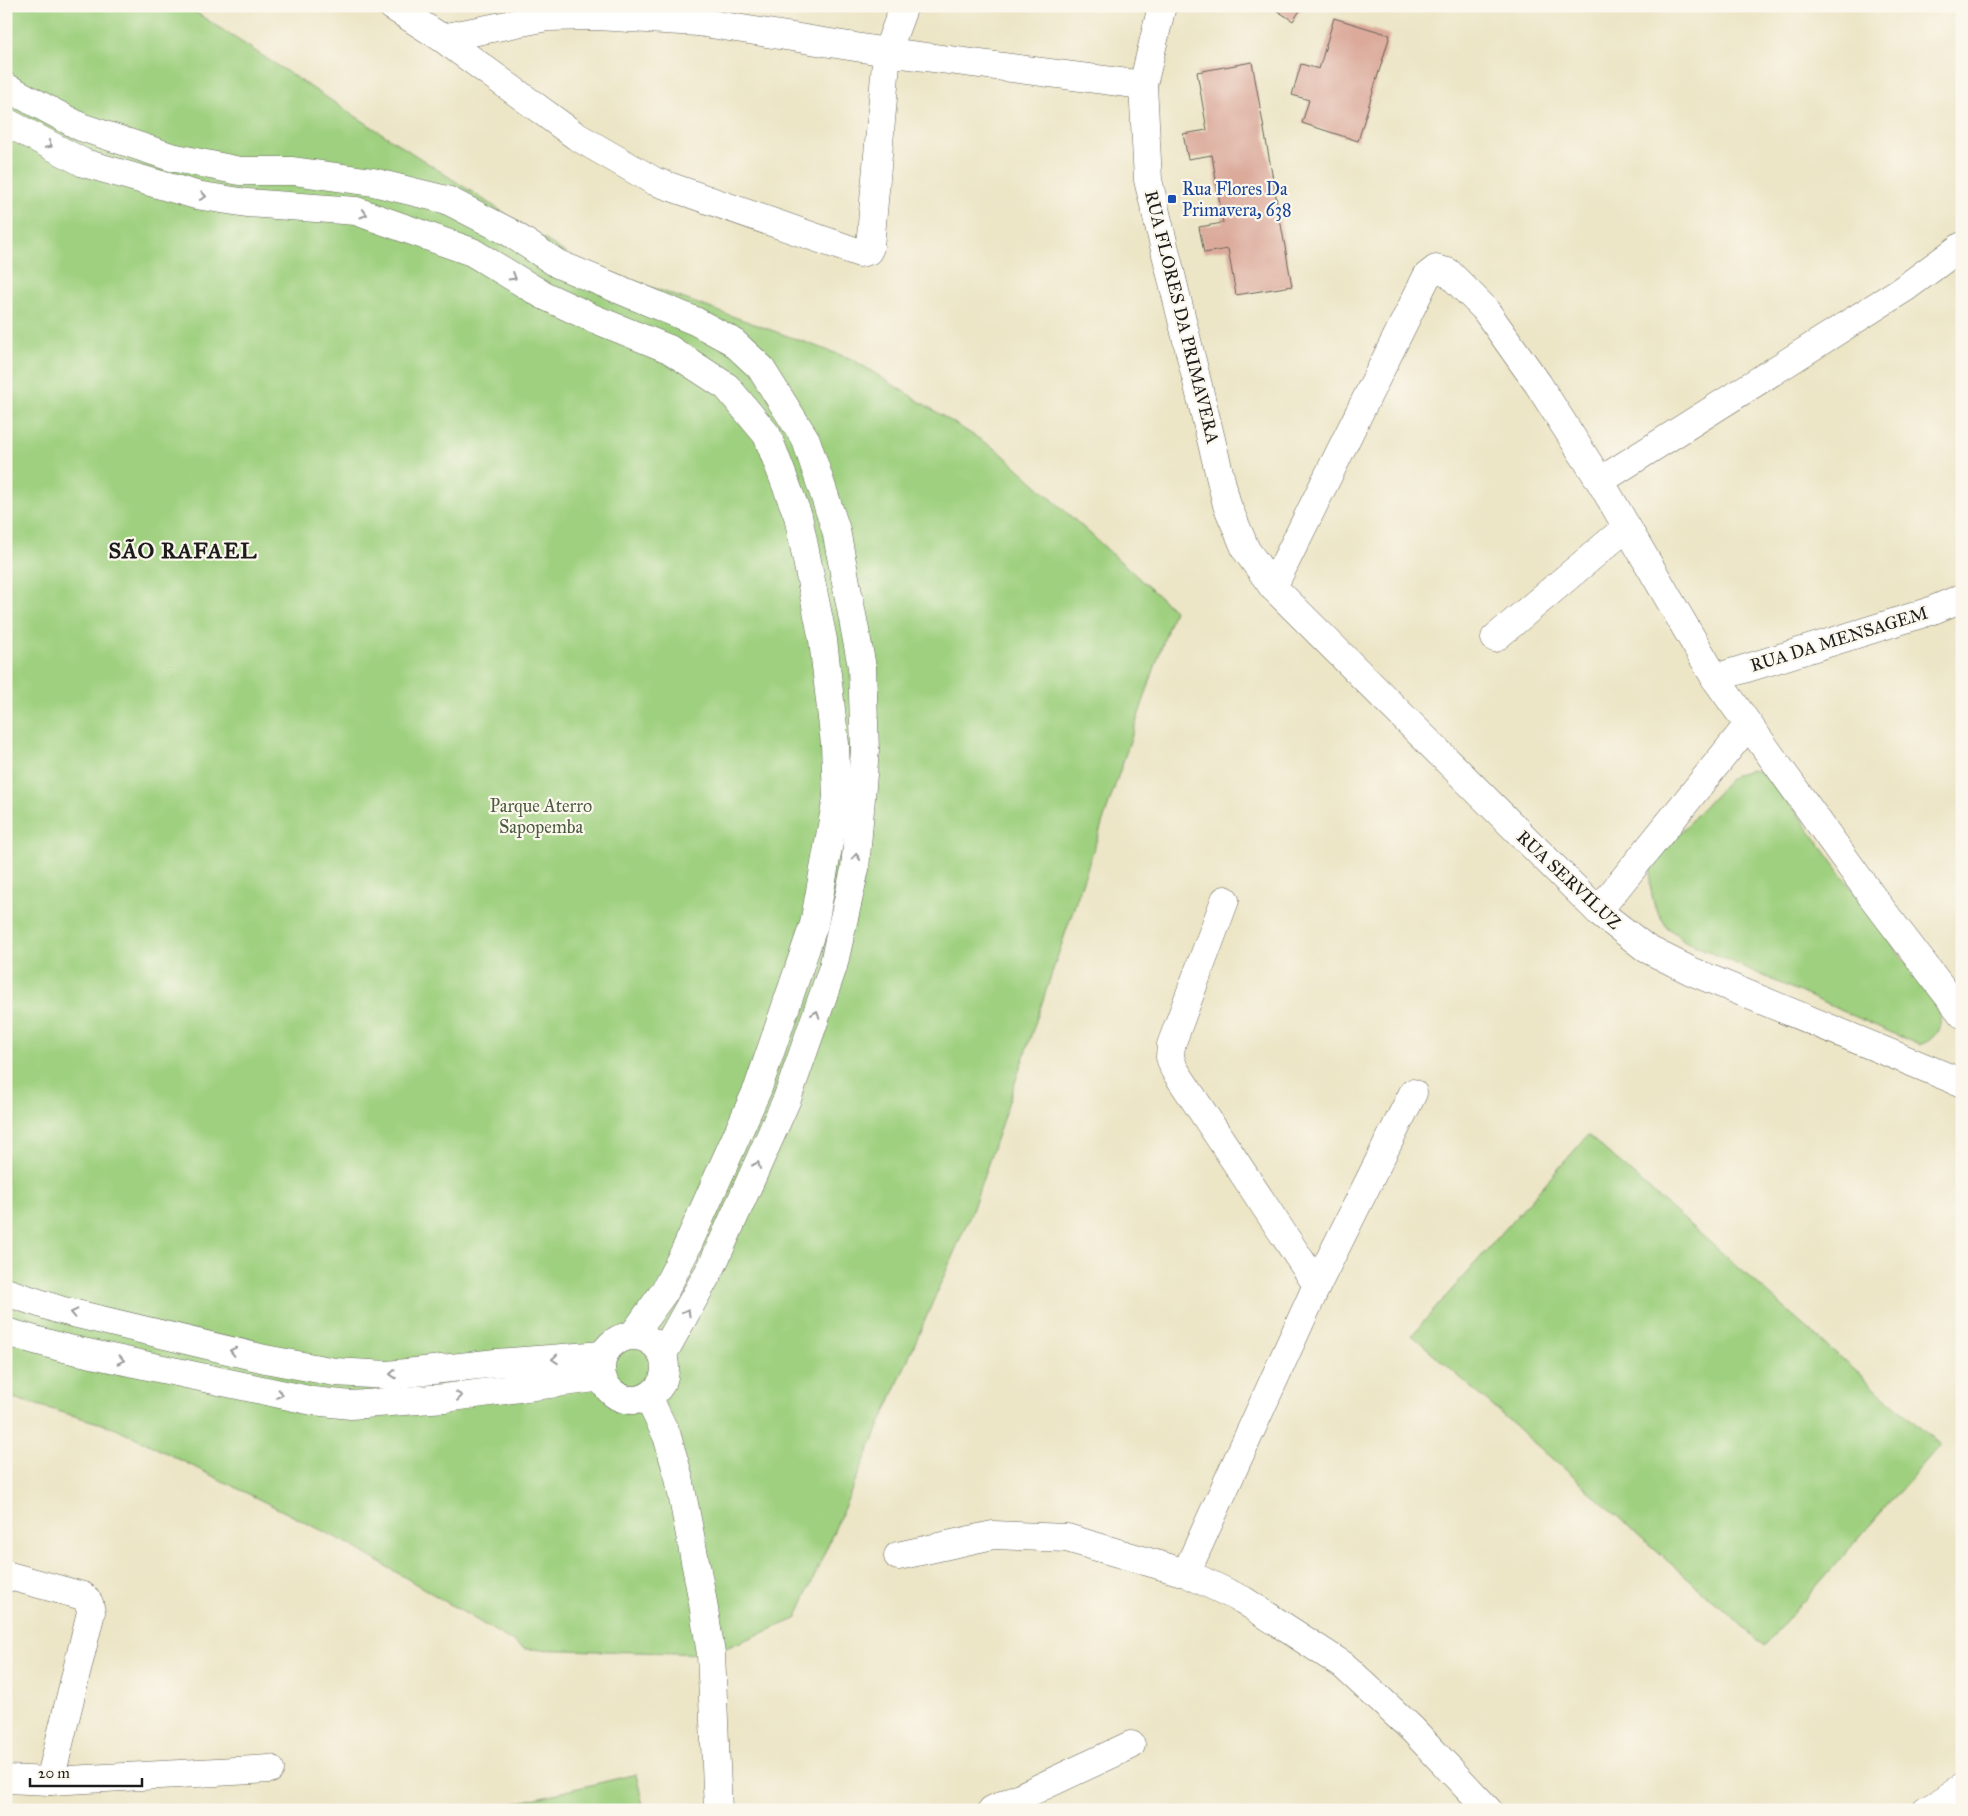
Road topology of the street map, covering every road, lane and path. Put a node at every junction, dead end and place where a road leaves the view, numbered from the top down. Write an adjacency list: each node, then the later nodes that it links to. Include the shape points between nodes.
1 (392, 6): 6 (street)
2 (904, 6): 7 (street)
3 (1162, 6): 8 (street, RUA FLORES DA PRIMAVERA)
4 (700, 14): 5 (street); 7 (street)
5 (494, 17): 6 (street)
6 (442, 38): 7 (street, via 576,136 654,181 860,253 870,247)
7 (888, 52): 8 (street)
8 (1142, 85): 14 (street, RUA FLORES DA PRIMAVERA, via 1148,180 1227,505 1246,550)
9 (6, 87): 28 (street, one-way to 9, via 712,1266 786,1099 833,967 855,869 865,750 862,667 836,530 806,440 760,367 732,341 695,321 558,264 509,232 447,200 373,182 293,171 240,171 171,157 81,127)
10 (6, 122): 27 (street, one-way to 27, via 84,163 196,195 247,203 356,211 472,252 543,295 669,349 727,387 767,435 798,516 824,640 837,798 814,924 758,1088 664,1292)
11 (1962, 246): 12 (street, via 1905,288)
12 (1600, 481): 13 (street); 14 (street, via 1538,384 1484,308 1448,272 1436,269 1427,276)
13 (1627, 527): 16 (street); 17 (street)
14 (1273, 587): 20 (street, RUA SERVILUZ)
15 (1962, 598): 17 (street, RUA DA MENSAGEM, via 1928,612)
16 (1495, 638)
17 (1715, 678): 18 (street)
18 (1748, 726): 20 (street); 21 (street)
19 (1226, 900): 24 (street, via 1171,1045 1170,1057 1174,1069)
20 (1598, 911): 22 (street, RUA SERVILUZ, via 1647,949 1691,971)
21 (1962, 1014)
22 (1962, 1083)
23 (1413, 1093): 24 (street)
24 (1318, 1285): 32 (street)
25 (6, 1292): 29 (street, one-way to 25, via 496,1363 388,1375 336,1372 265,1359 60,1310)
26 (6, 1332): 29 (street, one-way to 29, via 73,1350 352,1406 445,1398)
27 (634, 1335): 28 (street, via 646,1337); 29 (street, via 610,1344)
28 (663, 1354): 30 (street, via 664,1378 658,1390)
29 (603, 1366): 30 (street, via 609,1389 620,1398)
30 (648, 1397): 39 (street, via 667,1436 679,1478 702,1597 711,1654)
31 (898, 1556): 32 (street, via 993,1535 1067,1538)
32 (1186, 1573): 41 (street, via 1243,1600 1343,1665 1412,1729)
33 (6, 1575): 37 (street, via 83,1596 91,1612)
34 (1131, 1745): 40 (street)
35 (270, 1768): 37 (street)
36 (6, 1779): 37 (street)
37 (50, 1781)
38 (1962, 1788): 42 (street)
39 (718, 1810)
40 (992, 1810)
41 (1488, 1810)
42 (1926, 1810)

